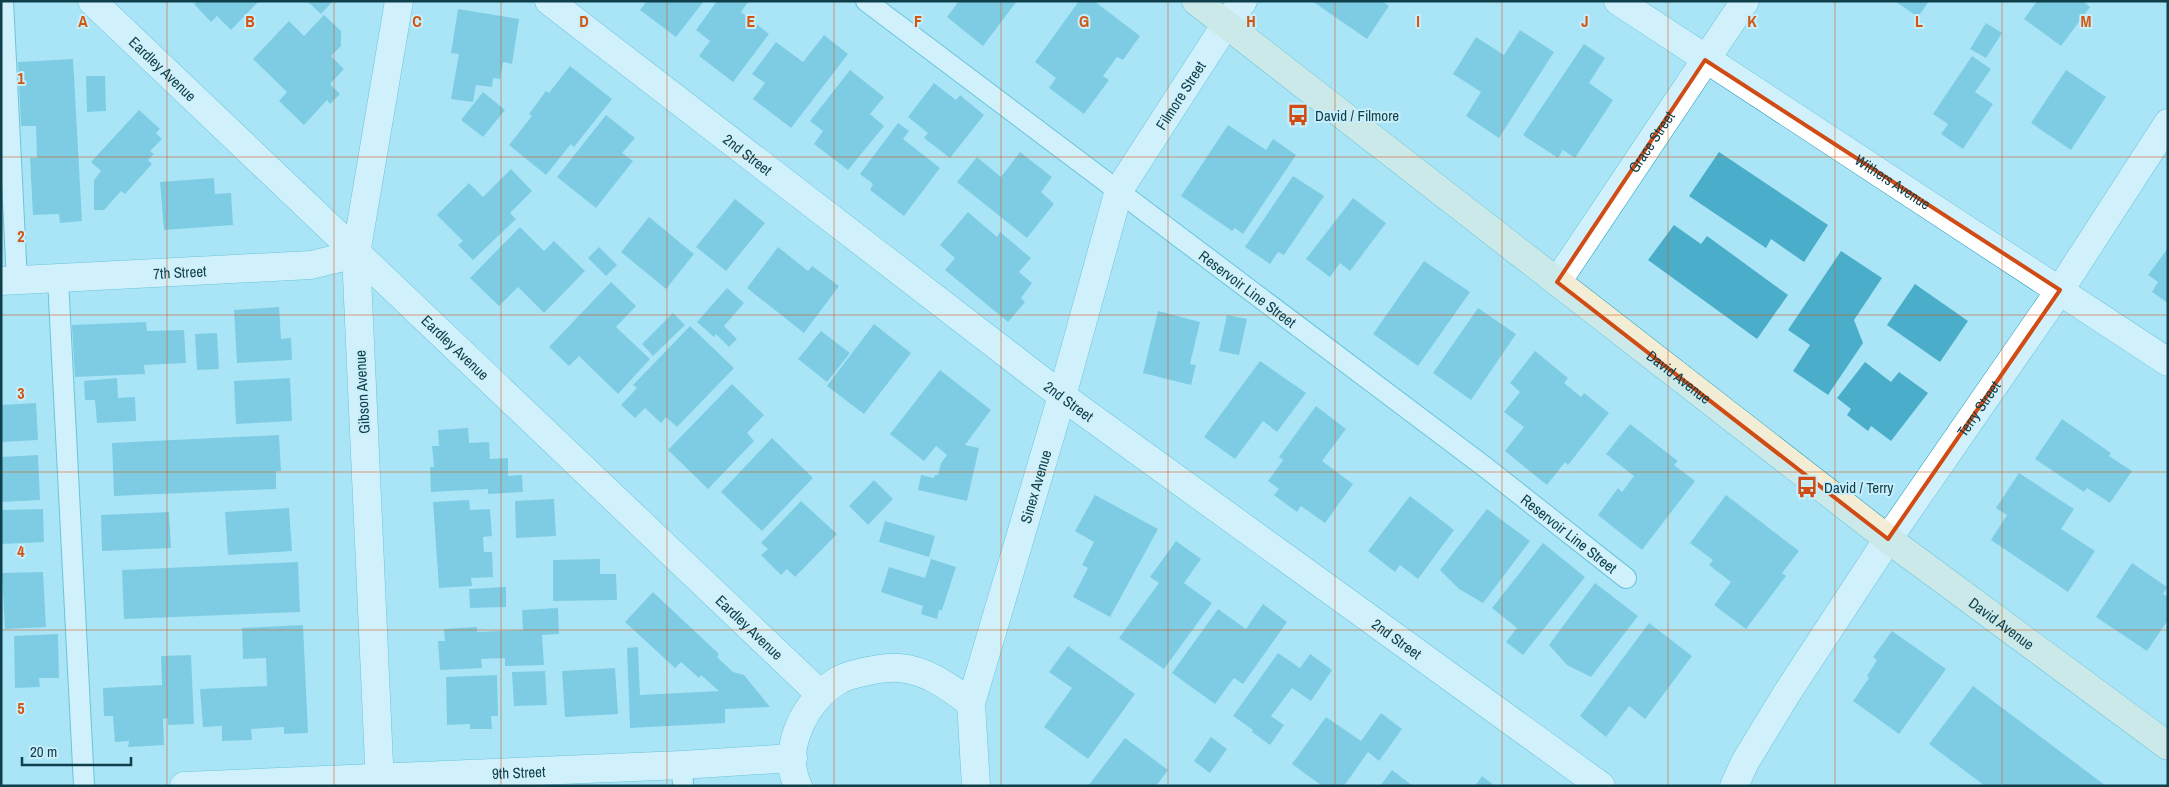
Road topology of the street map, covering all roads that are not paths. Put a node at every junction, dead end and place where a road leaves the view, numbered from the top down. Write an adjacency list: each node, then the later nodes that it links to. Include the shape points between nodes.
1 (3, 1): 16 (lane)
2 (92, 1): 14 (street, Eardley Avenue)
3 (400, 1): 14 (street, Gibson Avenue)
4 (550, 1): 20 (street, 2nd Street)
5 (866, 1): 13 (lane, Reservoir Line Street)
6 (1196, 1): 10 (main road, David Avenue)
7 (1243, 1): 10 (street, Filmore Street)
8 (1618, 1): 11 (street, Withers Avenue)
9 (1744, 1): 11 (street, Grace Street)
10 (1226, 24): 13 (street, Filmore Street); 17 (main road, David Avenue)
11 (1706, 60): 17 (street, Grace Street); 18 (street, Withers Avenue)
12 (2168, 123): 18 (street, Terry Street)
13 (1119, 190): 20 (street, Sinex Avenue); 22 (lane, Reservoir Line Street, via 1486,467)
14 (356, 254): 15 (street, 7th Street, via 311,265); 23 (street, Eardley Avenue); 28 (street, Gibson Avenue)
15 (58, 279): 16 (street, 7th Street); 29 (lane)
16 (9, 281)
17 (1557, 282): 21 (main road, David Avenue)
18 (2060, 290): 19 (street, Withers Avenue); 21 (street, Terry Street)
19 (2168, 362)
20 (1062, 396): 24 (street, Sinex Avenue); 33 (street, 2nd Street)
21 (1888, 538): 25 (main road, David Avenue); 34 (street, Terry Street, via 1744,762)
22 (1626, 578)
23 (820, 694): 24 (street, via 840,679 879,669 899,668 921,673 947,685); 26 (street, via 805,714 796,735)
24 (971, 703): 32 (street, Sinex Avenue)
25 (2168, 746)
26 (793, 758): 27 (street, 9th Street); 31 (street)
27 (682, 775): 28 (street, 9th Street)
28 (380, 781): 30 (street, 9th Street)
29 (84, 786)
30 (184, 786)
31 (798, 786)
32 (976, 786)
33 (1601, 786)
34 (1734, 786)

